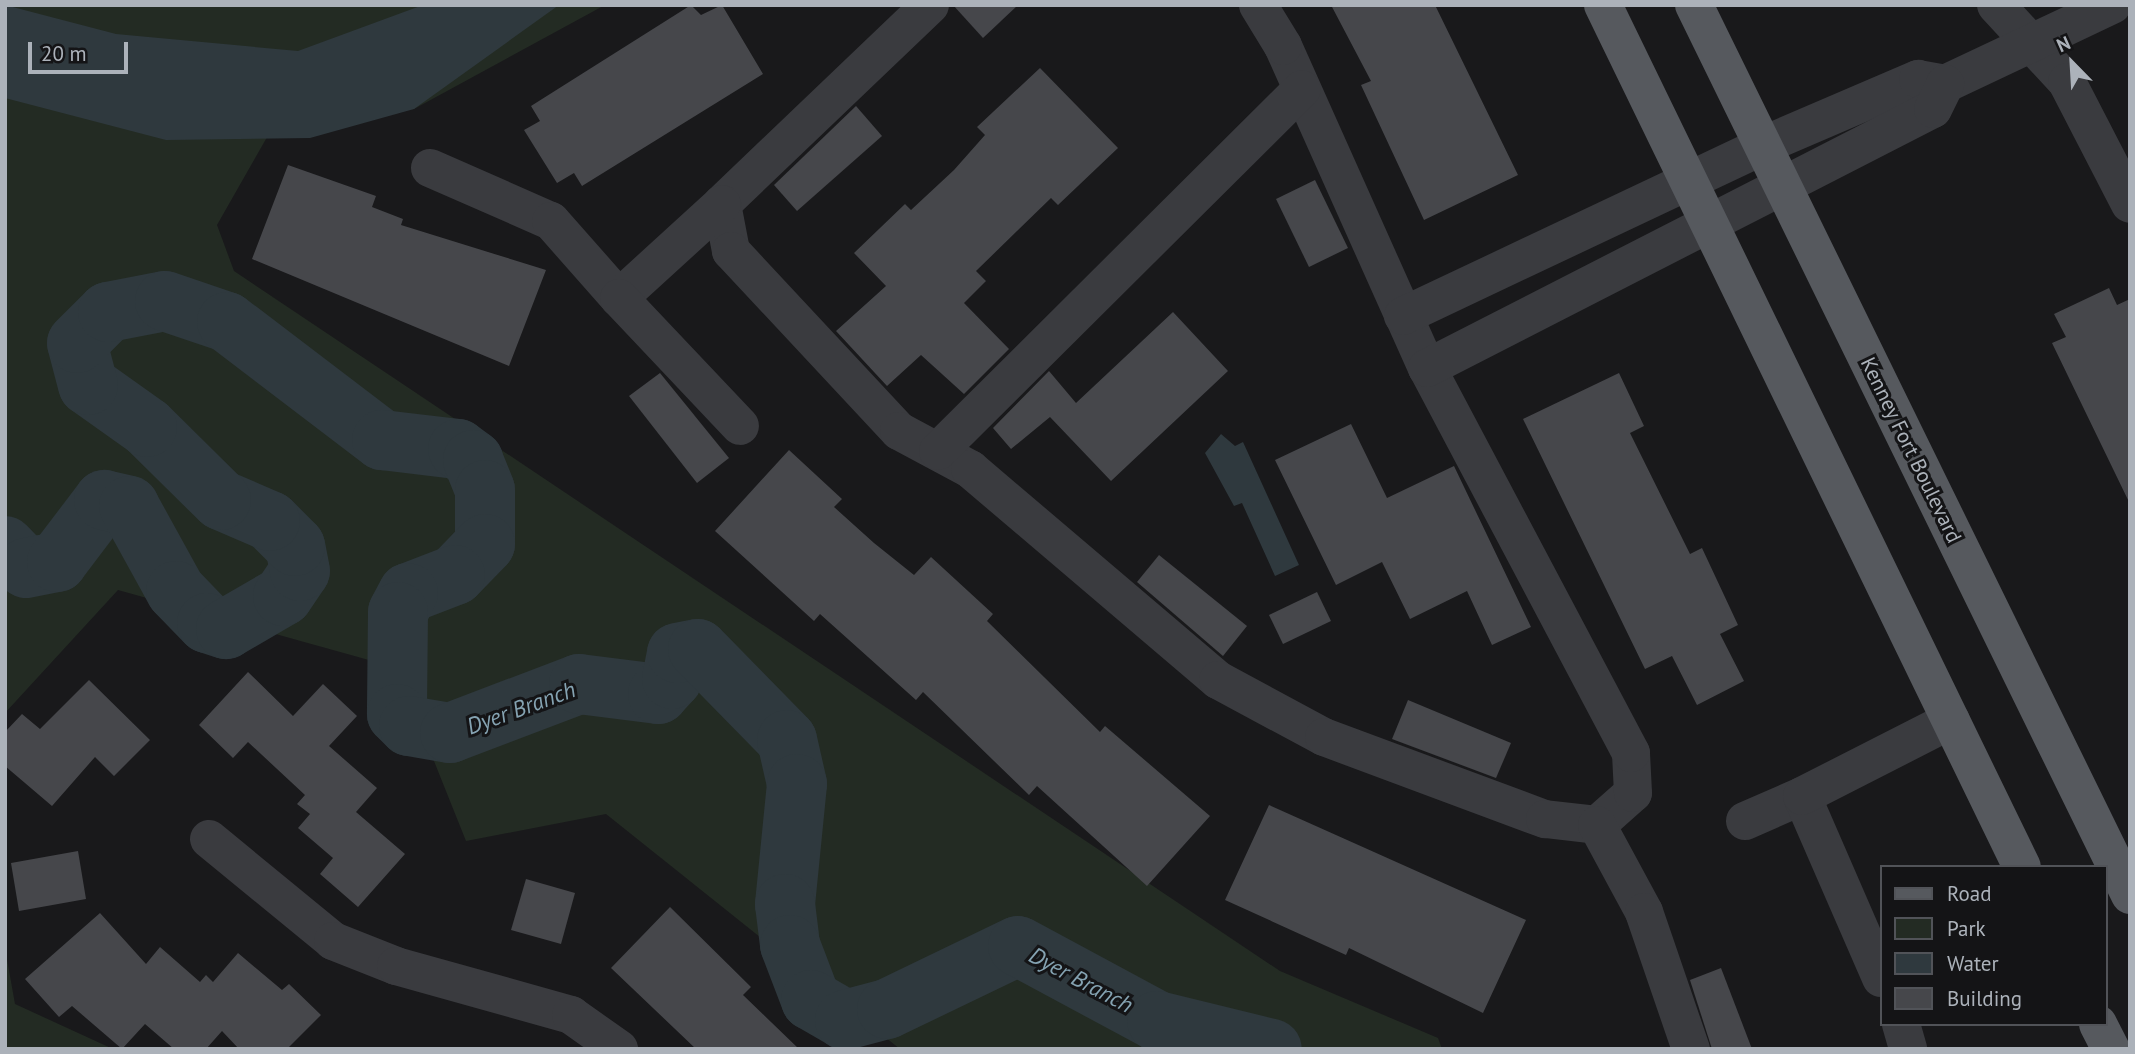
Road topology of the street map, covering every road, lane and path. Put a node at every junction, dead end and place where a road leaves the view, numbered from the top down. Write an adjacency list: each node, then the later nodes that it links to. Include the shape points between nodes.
1 (930, 5): 14 (street)
2 (1258, 5): 9 (street)
3 (1604, 5): 12 (main road)
4 (1694, 5): 10 (main road, Kenney Fort Boulevard)
5 (1996, 5): 7 (street)
6 (2112, 5): 7 (street)
7 (2033, 46): 8 (street); 15 (street, via 2067,82)
8 (1945, 84): 10 (street, via 1918,79); 13 (street, via 1933,108)
9 (1302, 89): 18 (street); 21 (street)
10 (1764, 145): 12 (street); 13 (main road, Kenney Fort Boulevard)
11 (430, 168): 17 (street, via 551,221)
12 (1689, 179): 16 (main road); 18 (street)
13 (1785, 188): 16 (street); 28 (main road, Kenney Fort Boulevard)
14 (722, 204): 17 (street); 21 (street, via 731,251 899,431)
15 (2130, 204)
16 (1712, 226): 19 (street); 22 (main road)
17 (618, 298): 20 (street)
18 (1403, 316): 19 (street)
19 (1427, 368): 25 (street, via 1631,753 1633,793)
20 (740, 426)
21 (938, 451): 25 (street, via 970,469 1218,680 1324,737 1545,819)
22 (1951, 720): 23 (street); 27 (main road)
23 (1802, 796): 24 (street); 29 (street)
24 (1745, 821)
25 (1597, 825): 33 (street, via 1644,912)
26 (209, 839): 32 (street, via 333,941 396,966 572,1015)
27 (2021, 865)
28 (2130, 895)
29 (1880, 976)
30 (1902, 1026): 34 (street)
31 (2099, 1026): 35 (main road)
32 (619, 1049)
33 (1692, 1049)
34 (1908, 1049)
35 (2111, 1049)

